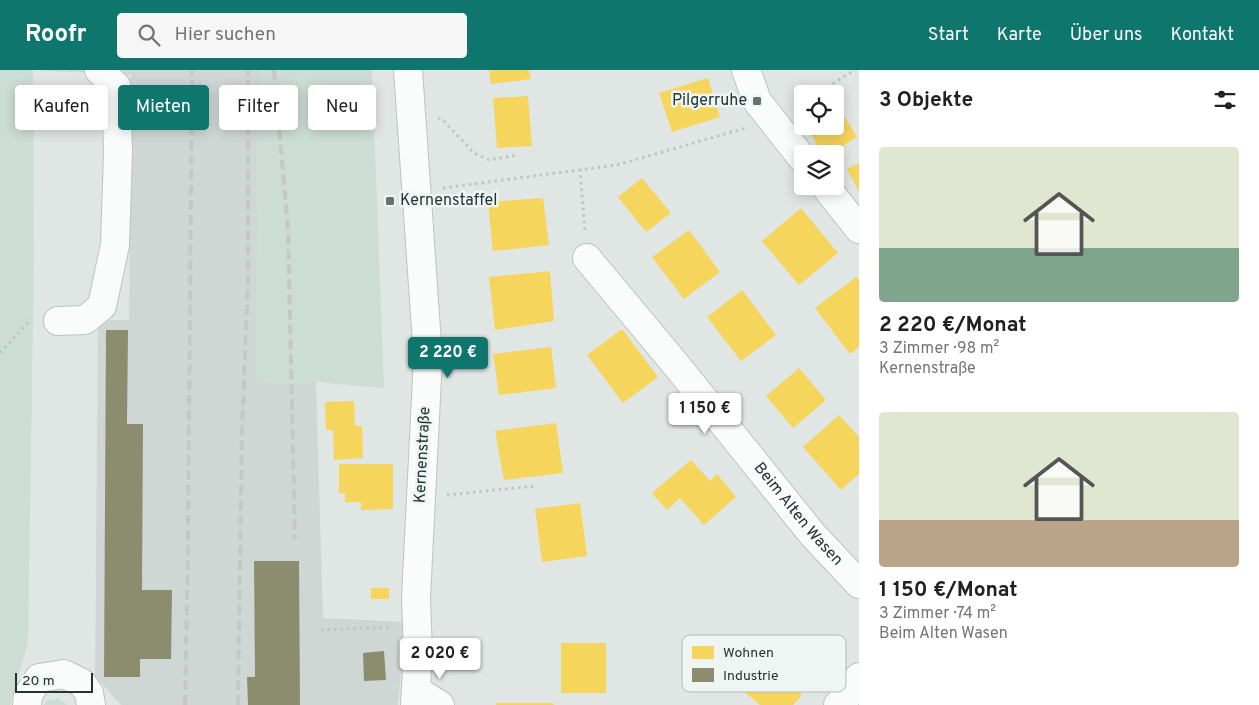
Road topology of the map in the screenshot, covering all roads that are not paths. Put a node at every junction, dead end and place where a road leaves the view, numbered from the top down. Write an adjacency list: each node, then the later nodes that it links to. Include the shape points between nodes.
1 (99, 70): 8 (street, via 116,86 115,245 102,306 85,320)
2 (408, 70): 11 (street, Kernenstraße, via 428,358 416,598)
3 (746, 70): 4 (street, via 757,101)
4 (794, 148)
5 (832, 195): 6 (street)
6 (859, 229)
7 (587, 258): 9 (street, Beim Alten Wasen, via 813,535)
8 (47, 317)
9 (859, 584)
10 (859, 677): 15 (street)
11 (416, 698): 14 (street, Kernenstraße)
12 (27, 705): 13 (street, via 28,695 39,678 64,674 82,683 89,693)
13 (91, 705)
14 (440, 705)
15 (838, 705)

